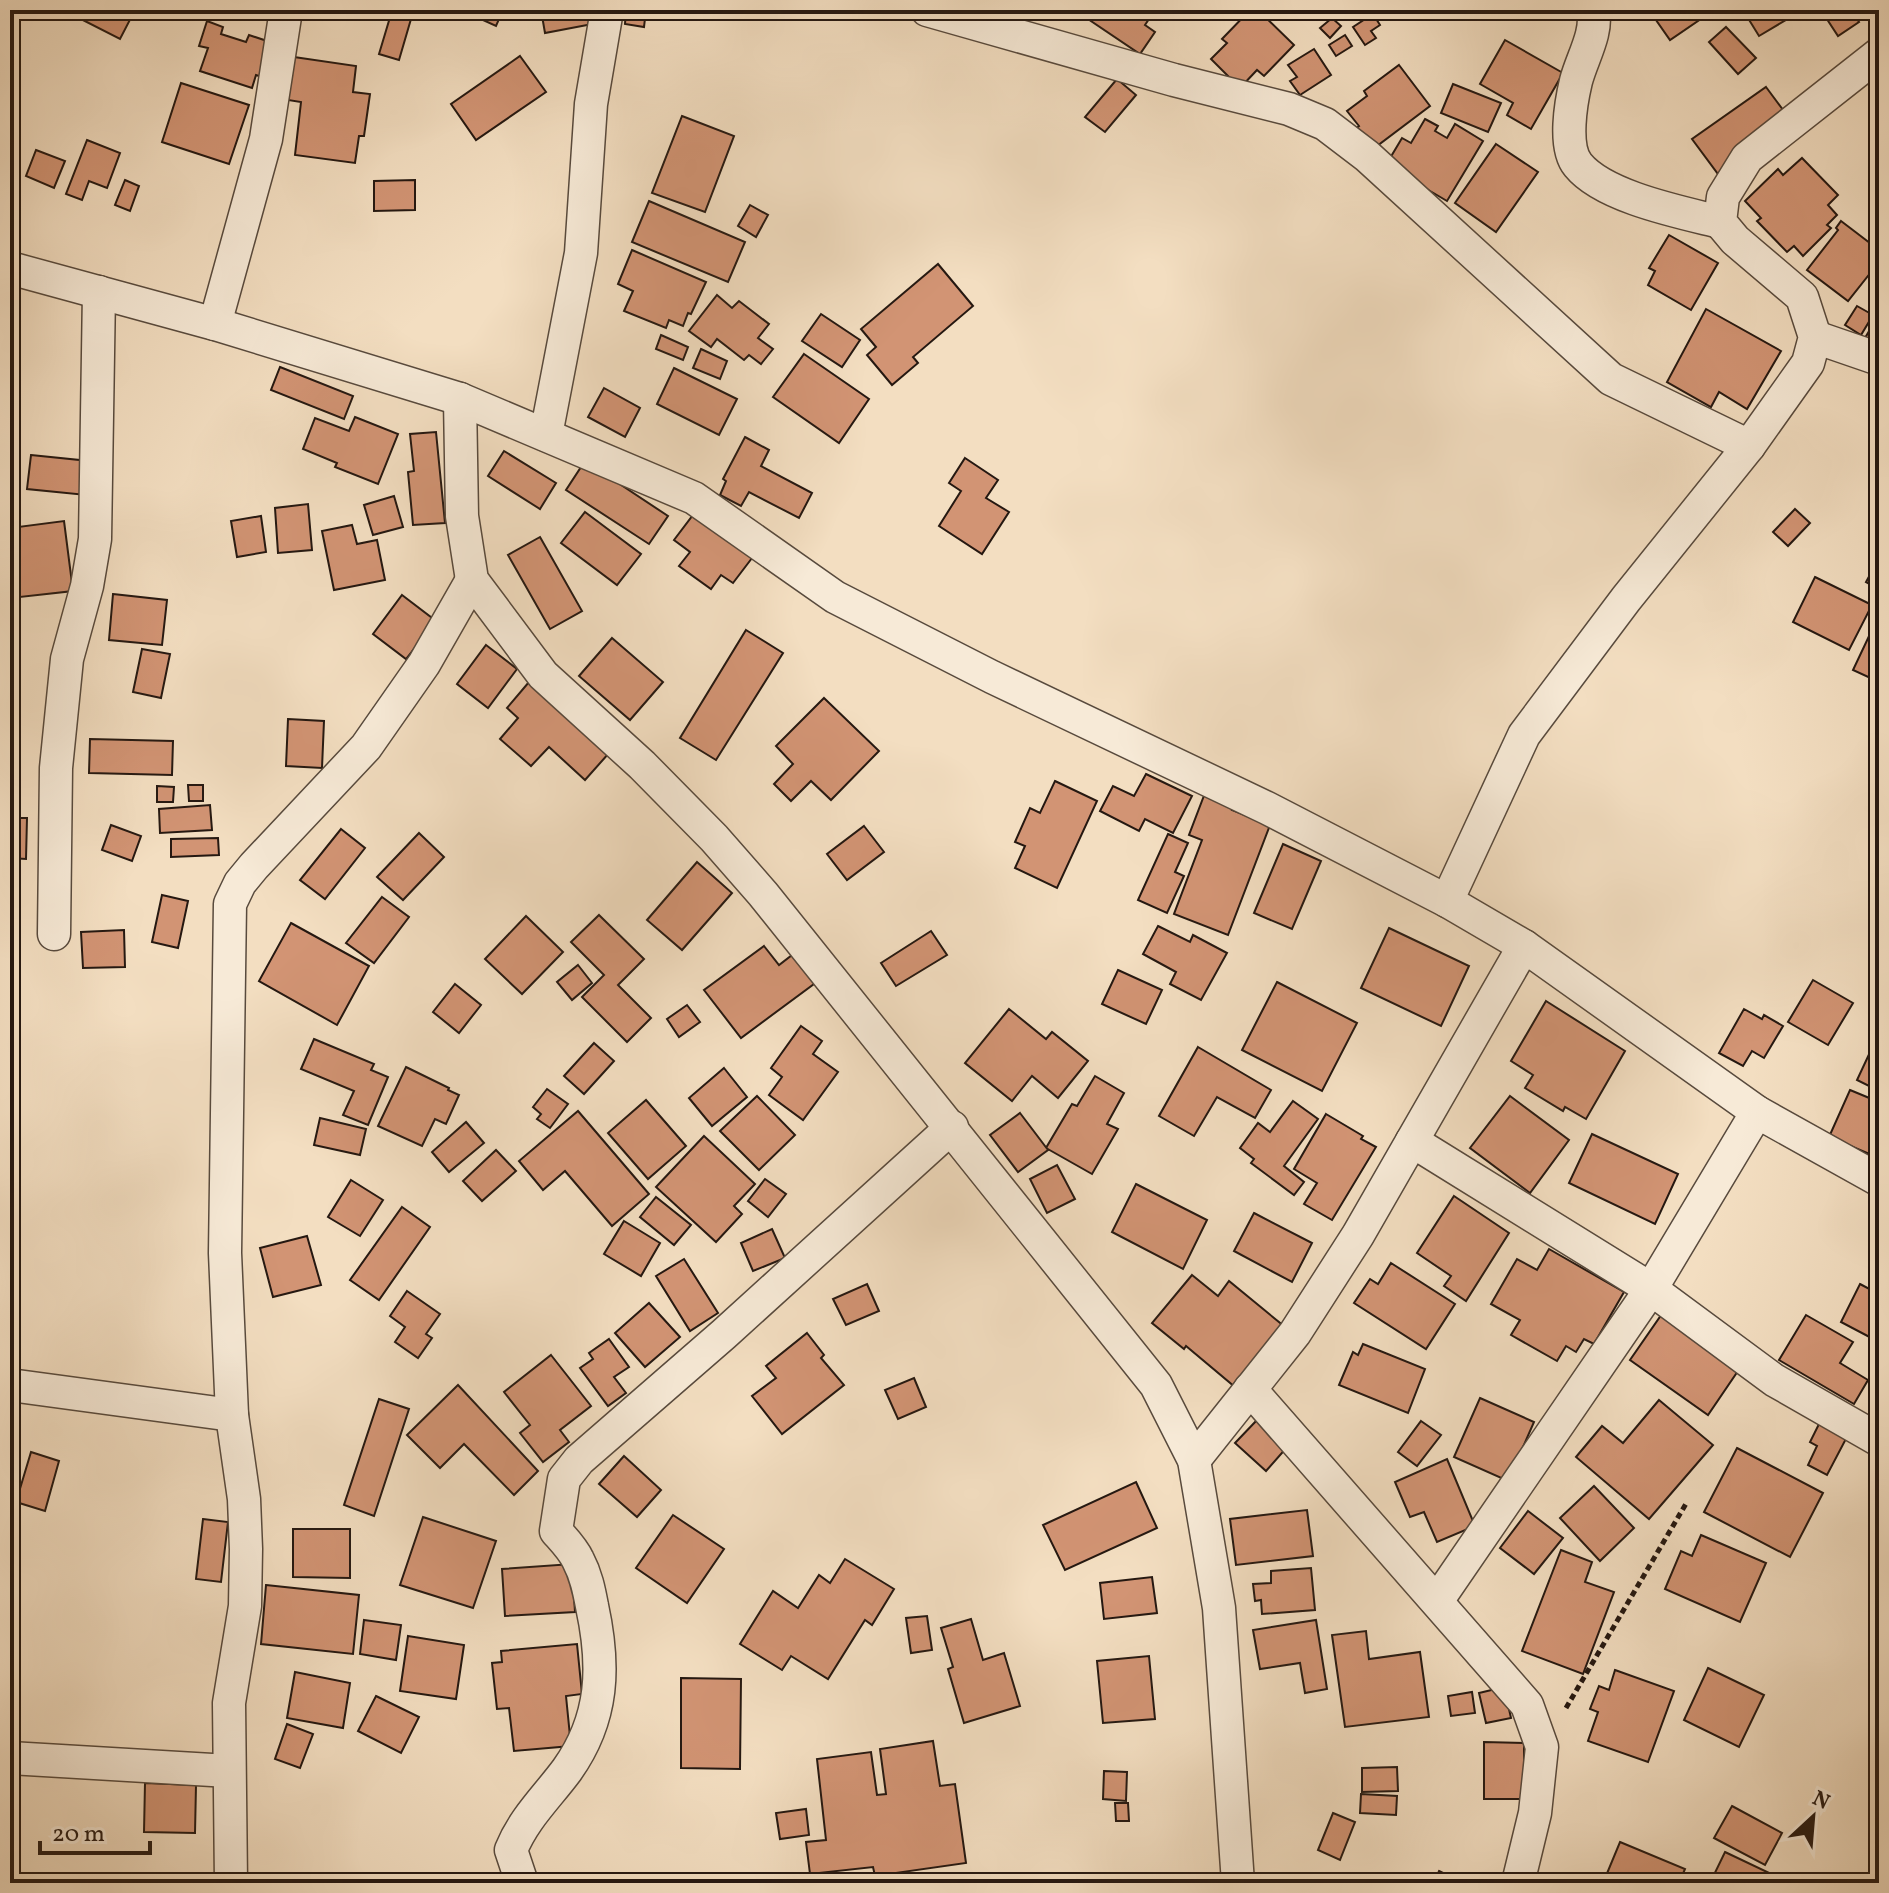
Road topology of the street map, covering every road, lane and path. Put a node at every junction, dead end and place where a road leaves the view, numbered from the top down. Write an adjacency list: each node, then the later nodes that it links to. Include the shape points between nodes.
1 (286, 10): 9 (street, via 266,139)
2 (607, 10): 13 (street, via 591,104 581,253)
3 (927, 10): 14 (street, via 1289,109 1325,124 1367,156 1611,379)
4 (1593, 10): 6 (street, via 1596,22 1575,84 1568,141 1577,164 1608,188)
5 (1879, 54): 6 (street, via 1747,158 1723,197)
6 (1720, 222): 10 (street, via 1802,297)
7 (10, 268): 8 (street)
8 (99, 292): 9 (street); 17 (street, via 95,539 67,659 56,768)
9 (215, 324): 12 (street)
10 (1815, 337): 11 (street); 14 (street, via 1808,363)
11 (1879, 359)
12 (460, 399): 13 (street); 15 (street, via 462,516)
13 (546, 435): 16 (street, via 694,498 835,597)
14 (1749, 446): 16 (street, via 1524,735)
15 (472, 580): 20 (street, via 543,675 642,765 753,883); 26 (street, via 424,664 366,747 254,866 230,904 225,1253)
16 (1447, 901): 18 (street)
17 (54, 934)
18 (1524, 946): 19 (street); 21 (street)
19 (1757, 1112): 22 (street); 23 (street)
20 (952, 1127): 28 (street, via 1156,1385); 35 (street, via 564,1479 556,1531 586,1577 599,1639 601,1684 592,1720 568,1768 520,1830 511,1850)
21 (1412, 1141): 23 (street); 25 (street, via 1303,1321)
22 (1879, 1180)
23 (1651, 1289): 27 (street, via 1774,1380); 30 (street)
24 (10, 1385): 26 (street)
25 (1250, 1389): 28 (street); 30 (street)
26 (232, 1415): 33 (street, via 246,1549 245,1606 229,1703)
27 (1879, 1440)
28 (1194, 1460): 36 (street, via 1219,1608)
29 (1687, 1502): 31 (path)
30 (1437, 1601): 31 (street, via 1527,1705)
31 (1542, 1747): 37 (street, via 1535,1813)
32 (10, 1758): 33 (street)
33 (229, 1771): 34 (street)
34 (231, 1883)
35 (522, 1883)
36 (1238, 1883)
37 (1518, 1883)

